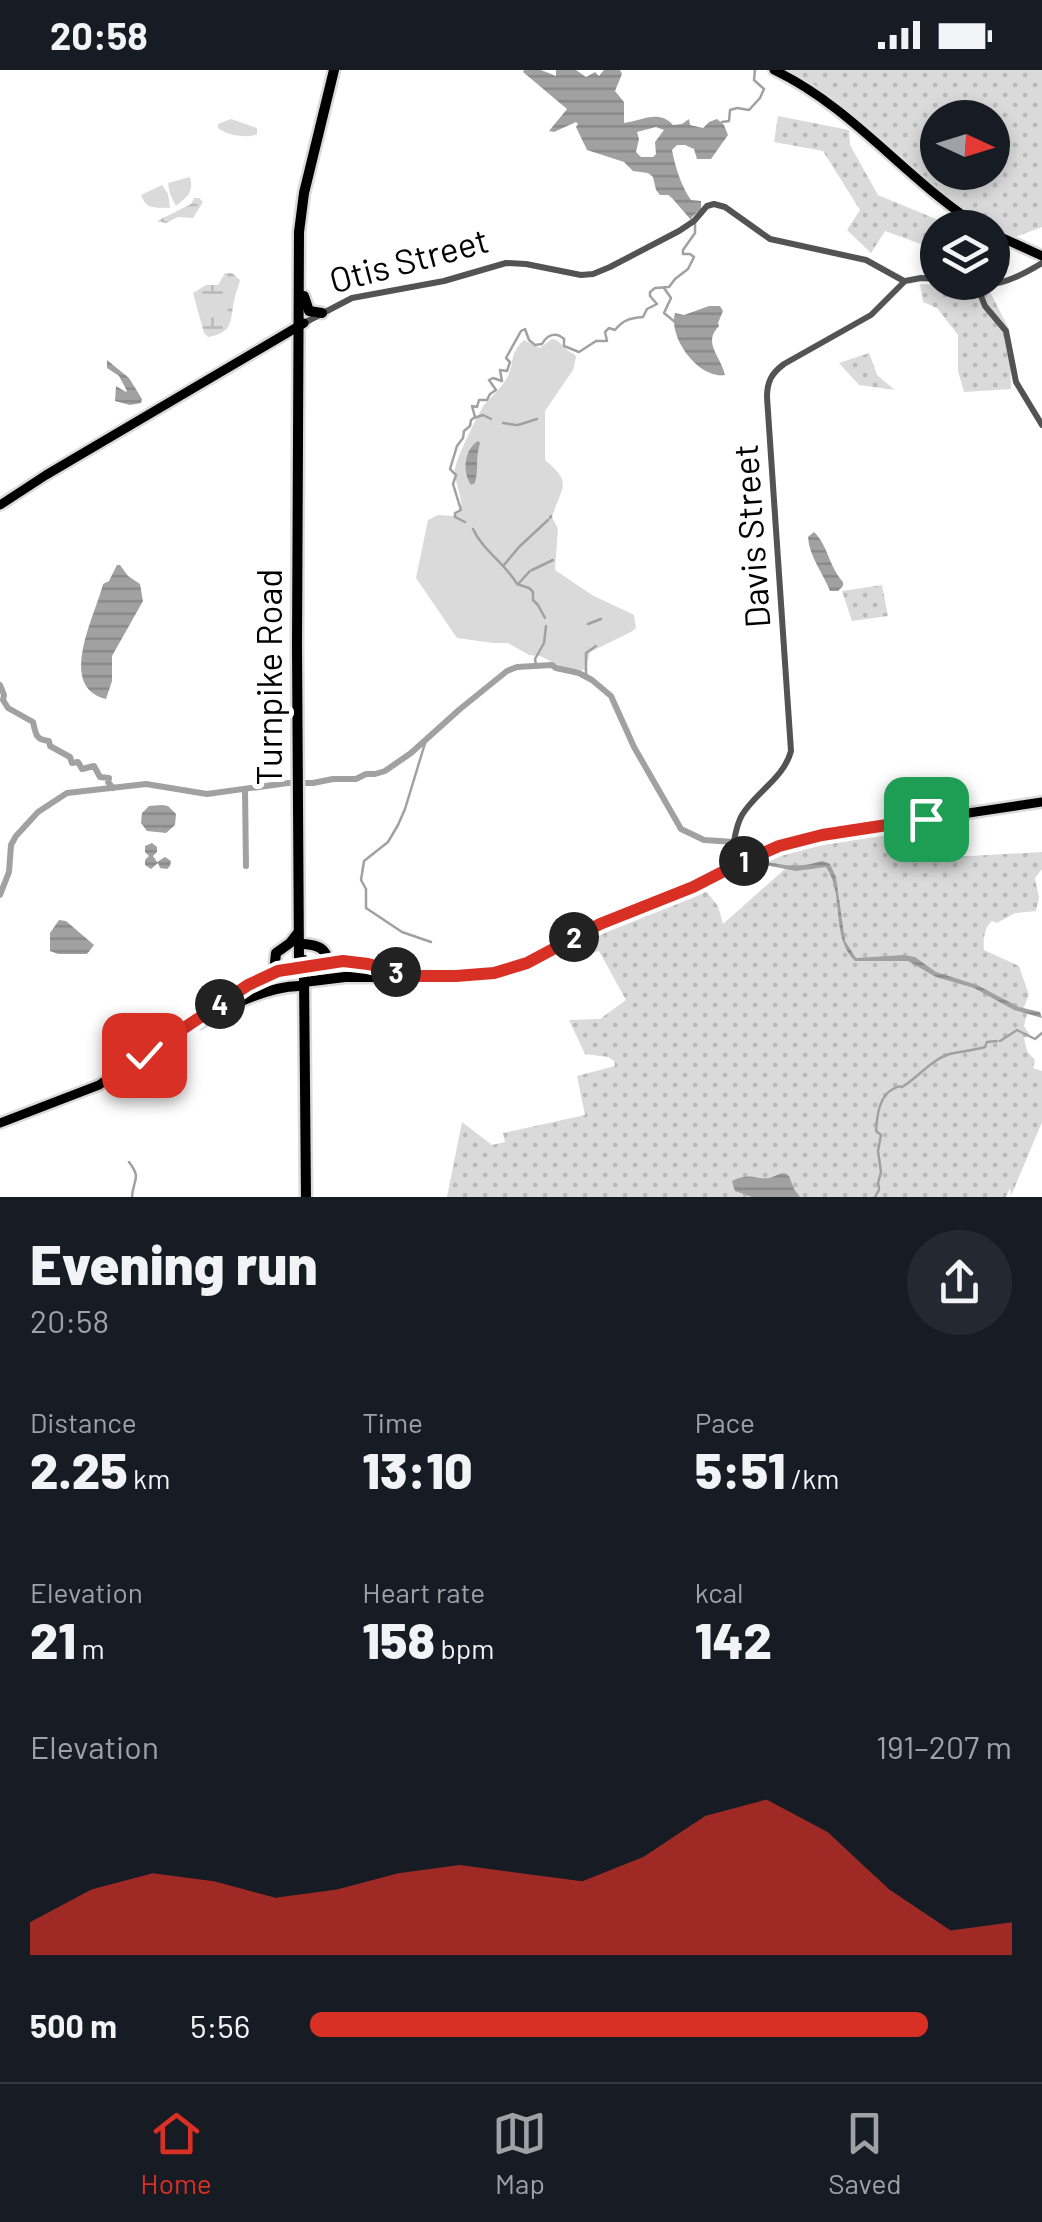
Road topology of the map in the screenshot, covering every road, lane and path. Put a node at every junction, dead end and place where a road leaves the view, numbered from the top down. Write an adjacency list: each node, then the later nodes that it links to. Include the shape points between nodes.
1 (336, 70): 3 (highway)
2 (774, 70): 4 (main road, via 824,99)
3 (315, 159): 10 (highway, Turnpike Road); 13 (highway, Turnpike Road, via 299,232)
4 (958, 210)
5 (1010, 244): 6 (main road)
6 (1039, 259): 8 (street)
7 (920, 278): 9 (street)
8 (1010, 279)
9 (905, 281): 12 (street, Otis Street, via 866,260 770,239 714,204 679,231 596,273 506,263 352,298); 22 (street, Davis Street, via 871,315 780,367 769,381 791,748 782,769 743,814)
10 (304, 296): 12 (highway, via 310,312); 13 (highway, Turnpike Road)
11 (982, 300): 16 (street, via 1006,331 1016,382)
12 (322, 313): 13 (street, Otis Street)
13 (301, 325): 14 (main road, Otis Street); 15 (highway, Turnpike Road); 20 (highway, Turnpike Road)
14 (286, 334): 15 (highway); 17 (main road, Otis Street)
15 (298, 344): 19 (highway, Turnpike Road)
16 (1042, 425)
17 (0, 505)
18 (286, 552): 19 (highway)
19 (297, 567): 20 (highway, Turnpike Road)
20 (300, 783): 23 (highway, Turnpike Road); 25 (highway, Turnpike Road)
21 (1042, 802): 22 (main road, via 822,835)
22 (730, 866): 29 (main road, via 516,967 472,976)
23 (299, 929): 24 (highway); 25 (highway, Turnpike Road)
24 (286, 946): 25 (highway); 28 (highway, via 276,953)
25 (302, 954): 26 (highway, via 321,948); 31 (highway, Turnpike Road, bridge)
26 (329, 962): 27 (main road); 28 (main road)
27 (352, 962): 29 (main road); 30 (highway)
28 (274, 972): 32 (main road)
29 (402, 974): 30 (highway)
30 (350, 977): 31 (highway)
31 (302, 979): 33 (highway); 36 (highway, Turnpike Road)
32 (248, 985): 33 (highway); 34 (main road)
33 (254, 997): 34 (highway)
34 (194, 1022): 35 (main road, via 94,1088)
35 (0, 1122)
36 (304, 1197)

